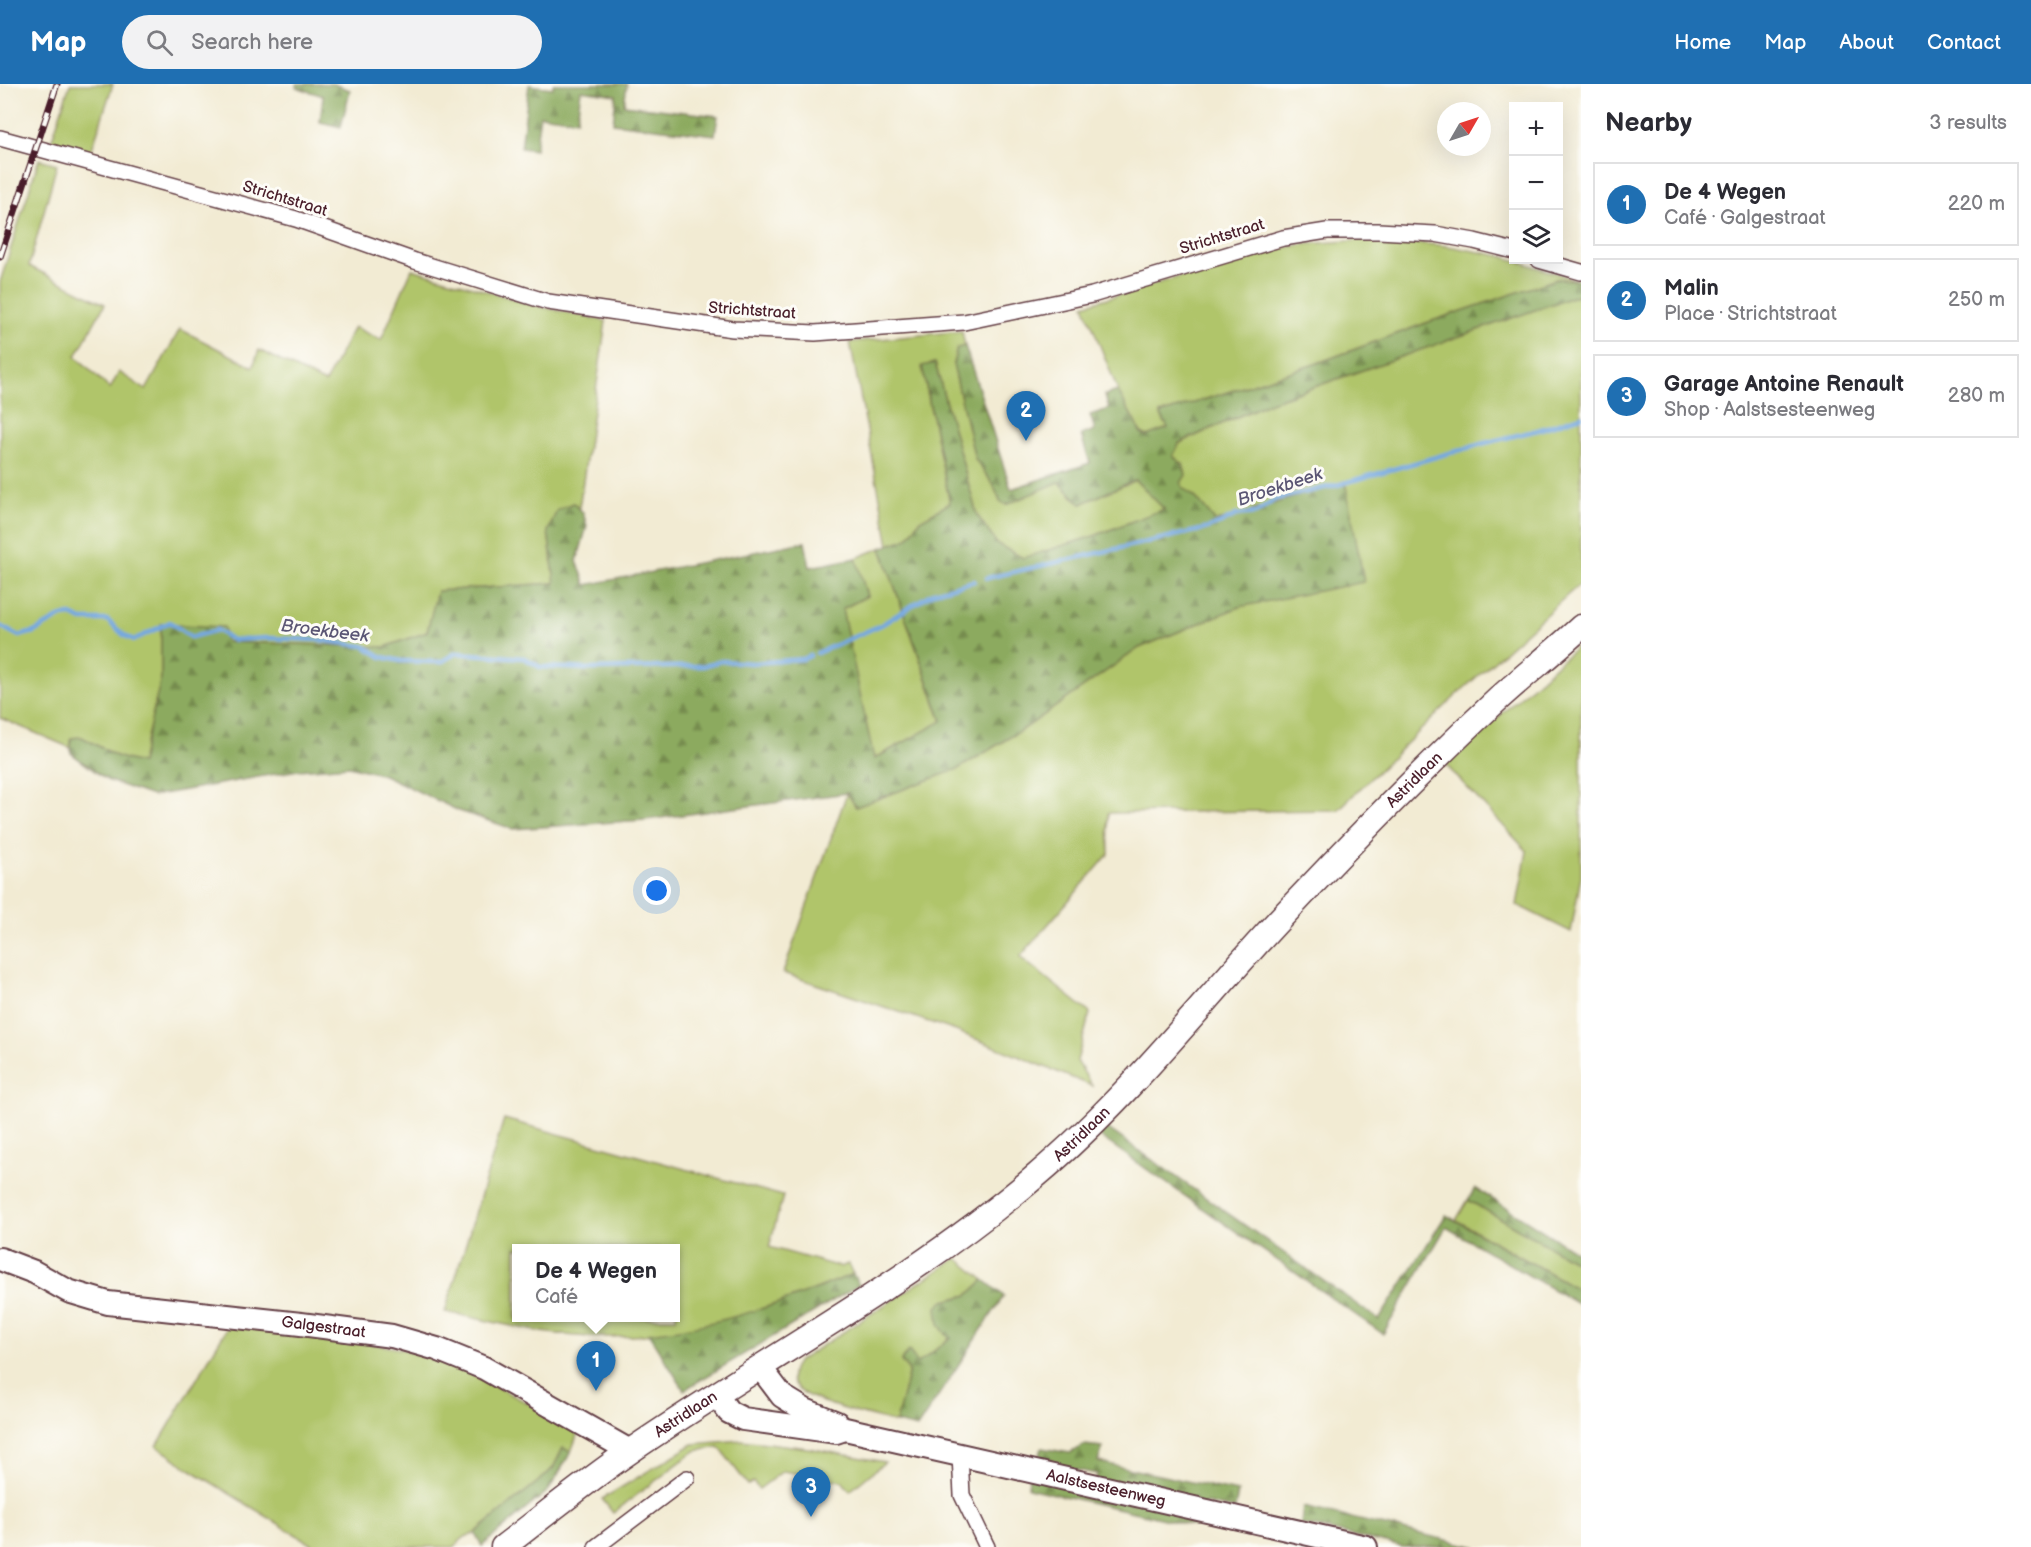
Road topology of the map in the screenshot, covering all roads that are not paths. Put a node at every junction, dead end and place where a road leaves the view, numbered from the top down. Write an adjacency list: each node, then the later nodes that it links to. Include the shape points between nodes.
1 (0, 138): 2 (street, Strichtstraat, via 296,219 548,302 733,329 815,333 964,322 1092,295 1283,238 1327,231 1435,234)
2 (1509, 250)
3 (1553, 264): 4 (street)
4 (1581, 272)
5 (1581, 627): 7 (main road, Astridlaan, via 1496,702 1339,855 1132,1085 1053,1161 971,1228)
6 (0, 1259): 10 (main road, Galgestraat, via 68,1291 108,1303 380,1334 437,1349 484,1368)
7 (760, 1367): 8 (main road, Astridlaan); 9 (main road, Aalstsesteenweg, via 782,1396)
8 (716, 1395): 9 (main road, Aalstsesteenweg, via 729,1412 743,1419 836,1432); 10 (main road, Astridlaan)
9 (845, 1429): 11 (main road, Aalstsesteenweg)
10 (630, 1451): 13 (main road, Astridlaan)
11 (960, 1455): 15 (street, via 962,1495); 16 (main road, Aalstsesteenweg)
12 (687, 1478): 14 (street)
13 (503, 1547)
14 (596, 1547)
15 (987, 1547)
16 (1366, 1547)

